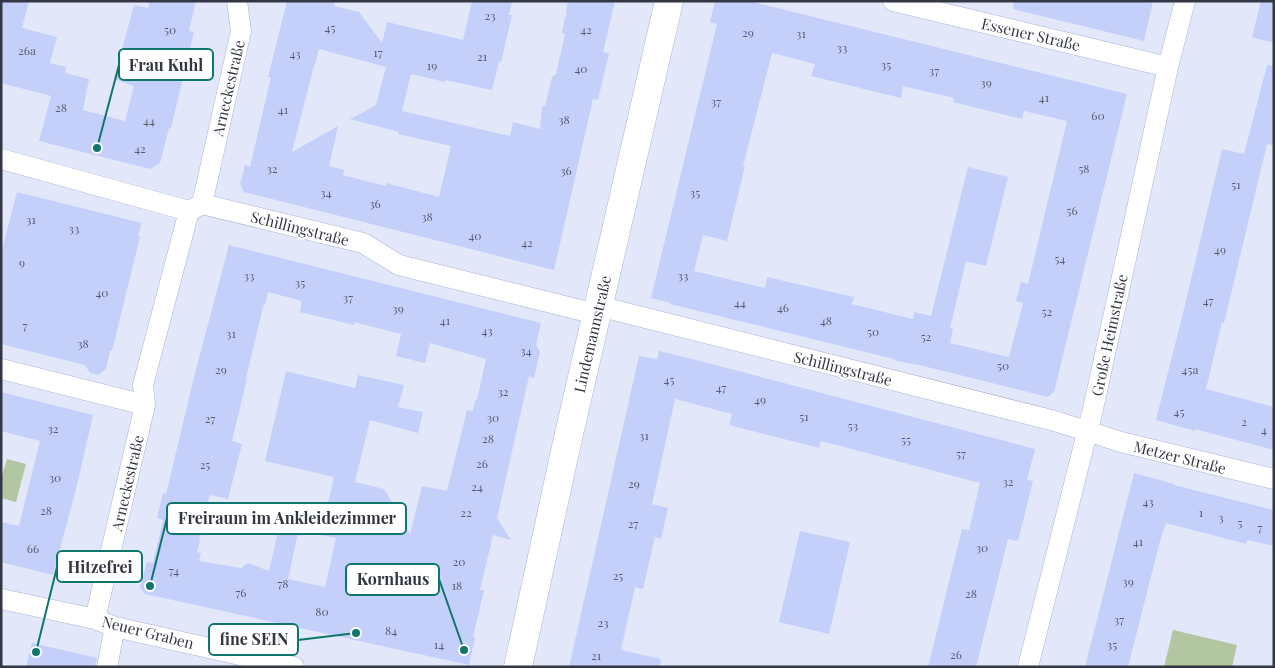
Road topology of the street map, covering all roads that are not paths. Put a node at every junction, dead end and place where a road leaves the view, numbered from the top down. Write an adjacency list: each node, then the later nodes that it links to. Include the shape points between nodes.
1 (238, 1): 7 (street, Arneckestraße, via 241,31)
2 (668, 1): 8 (main road, Lindemannstraße)
3 (894, 1): 5 (street, Essener Straße)
4 (1185, 1): 5 (street, Große Heimstraße)
5 (1168, 67): 11 (street, Große Heimstraße)
6 (2, 163): 7 (street, Schillingstraße)
7 (196, 207): 8 (street, Schillingstraße, via 363,243 399,265); 10 (street, Arneckestraße, via 143,385)
8 (597, 310): 11 (street, Schillingstraße); 18 (main road, Lindemannstraße)
9 (1, 369): 10 (street)
10 (146, 405): 14 (street, Arneckestraße)
11 (1087, 431): 12 (street, Metzer Straße); 19 (street, Große Heimstraße)
12 (1274, 479)
13 (1, 599): 14 (street, Neuer Graben)
14 (95, 619): 15 (street, Neuer Graben)
15 (115, 626): 16 (street); 17 (street, Neuer Graben)
16 (107, 667)
17 (294, 667)
18 (518, 667)
19 (1028, 667)

